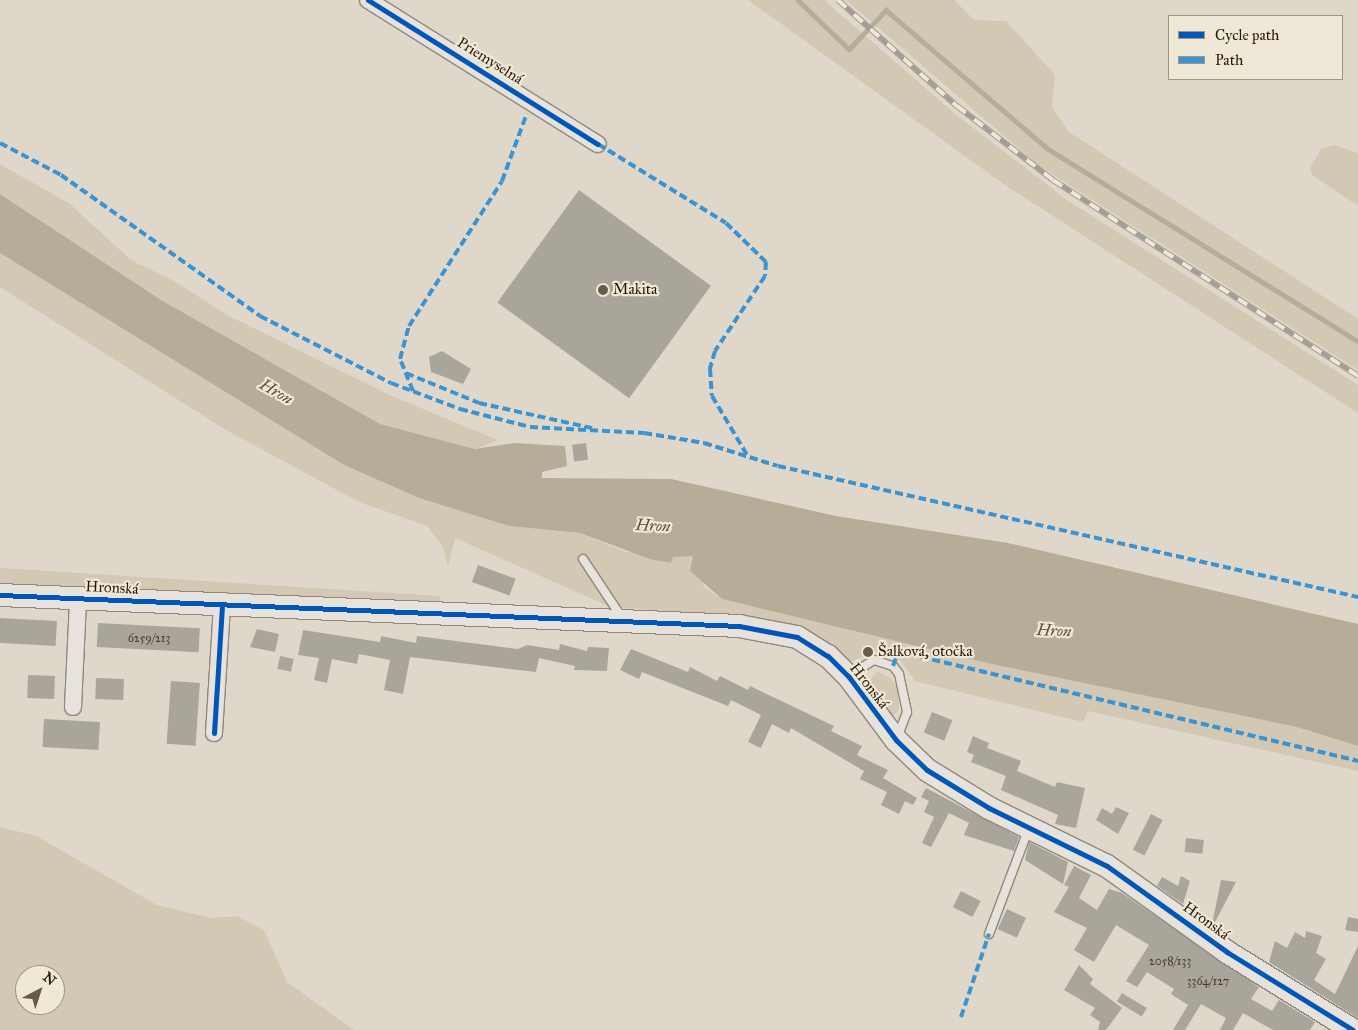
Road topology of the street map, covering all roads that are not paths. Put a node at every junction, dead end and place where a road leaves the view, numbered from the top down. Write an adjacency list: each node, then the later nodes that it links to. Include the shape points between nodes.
1 (368, 0): 2 (street, Priemyselná)
2 (598, 144)
3 (583, 559): 7 (lane)
4 (0, 595): 5 (street, Hronská)
5 (78, 599): 6 (street, Hronská); 9 (street, Hronská)
6 (222, 606): 7 (street, Hronská); 10 (street)
7 (626, 624): 8 (street, Hronská, via 739,626 780,632 814,645)
8 (849, 677): 11 (street, Hronská); 11 (lane, via 874,660 893,666 899,674 907,712)
9 (73, 707)
10 (214, 733)
11 (896, 740): 12 (street, Hronská, via 954,788)
12 (1029, 828): 13 (lane); 14 (street, Hronská, via 1107,866 1227,952)
13 (989, 934)
14 (1353, 1030)

